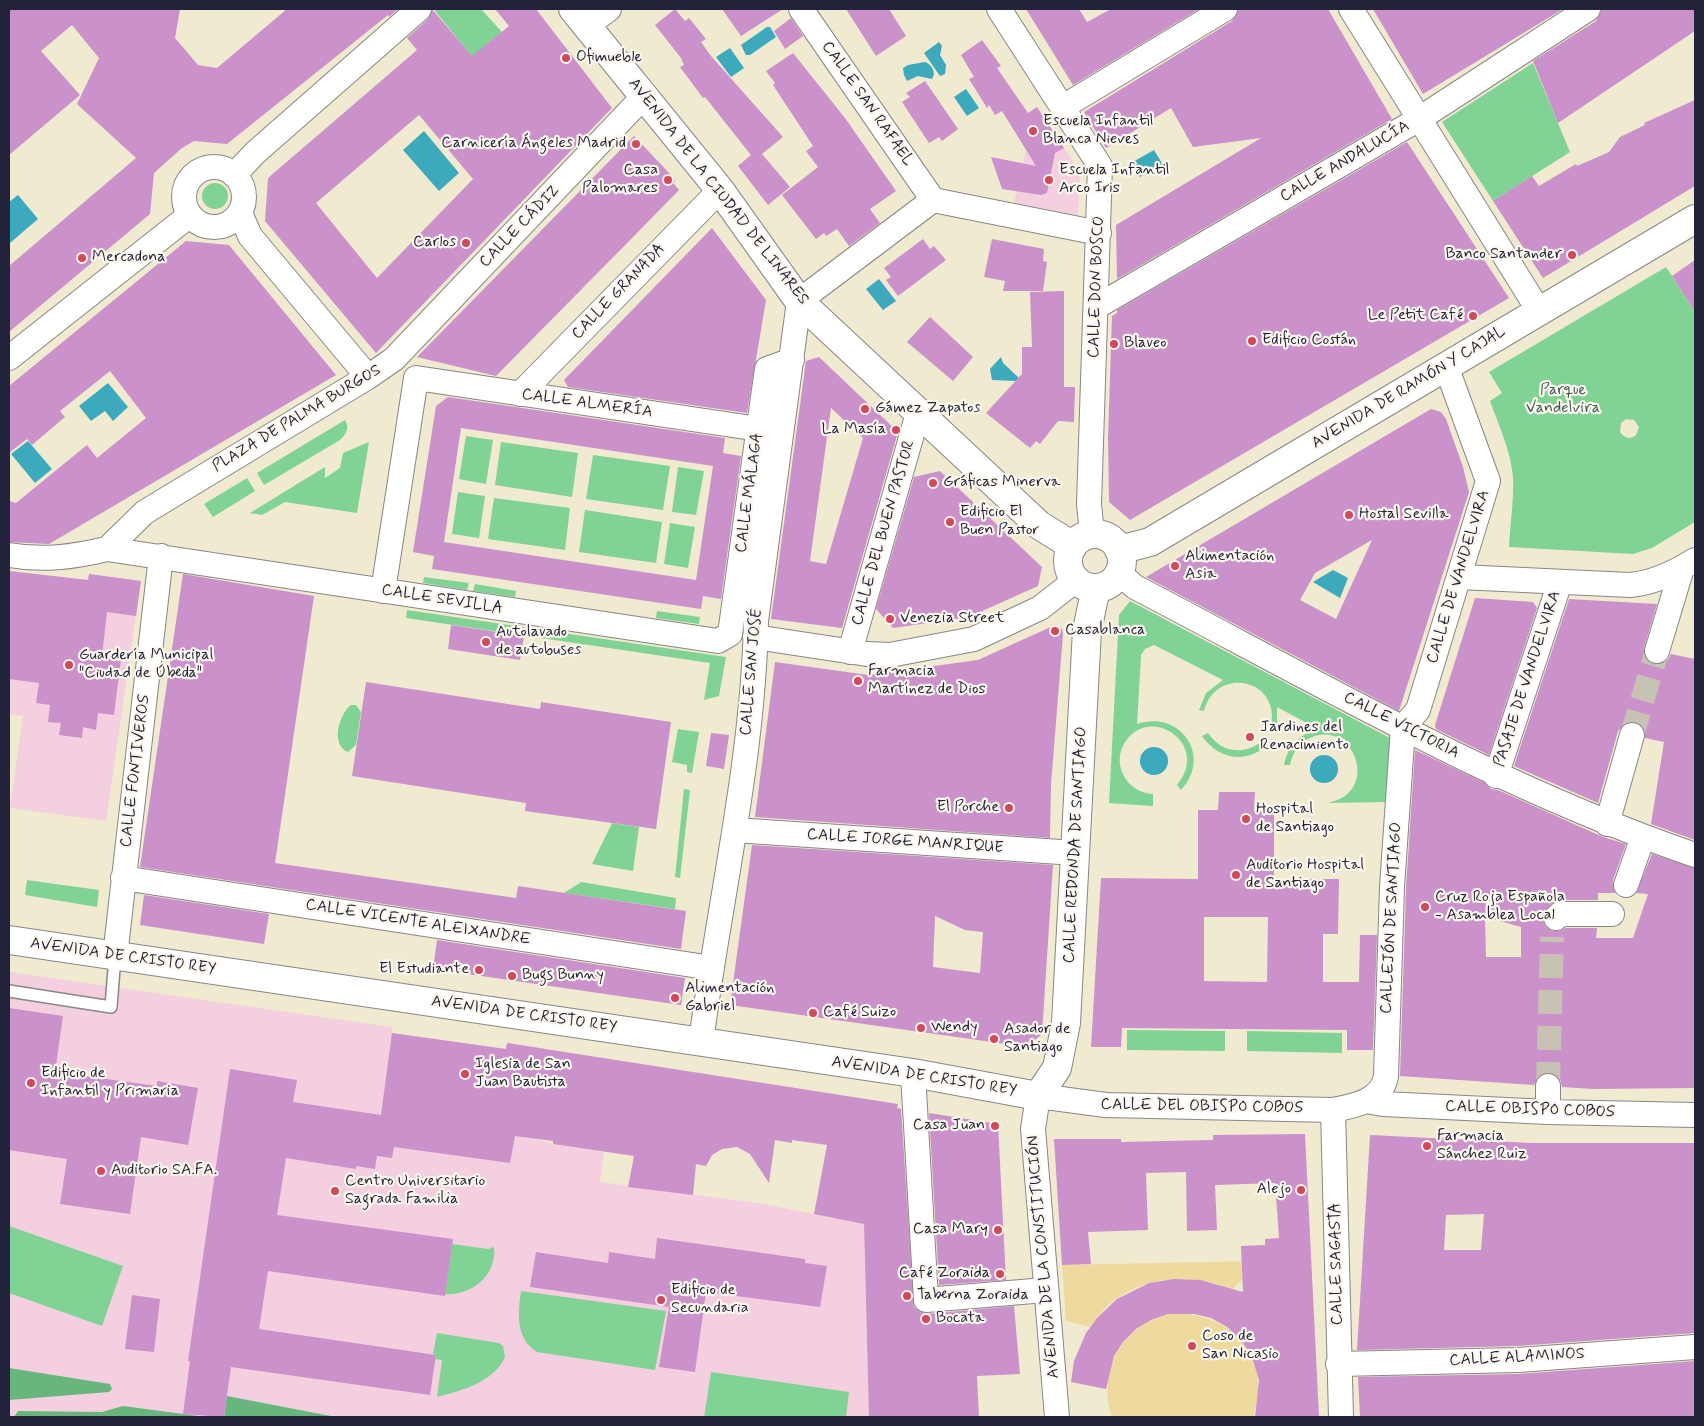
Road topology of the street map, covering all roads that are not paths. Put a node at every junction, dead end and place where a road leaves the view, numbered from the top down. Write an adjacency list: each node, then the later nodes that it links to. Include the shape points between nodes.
1 (419, 9): 12 (street)
2 (609, 9): 8 (street)
3 (801, 9): 14 (street, CALLE SAN RAFAEL)
4 (999, 9): 10 (street, CALLE DON BOSCO)
5 (1225, 9): 10 (street)
6 (1351, 9): 11 (street)
7 (1588, 9): 11 (street, CALLE ANDALUCÍA)
8 (580, 17): 9 (street, AVENIDA DE LA CIUDAD DE LINARES)
9 (645, 96): 13 (street, AVENIDA DE LA CIUDAD DE LINARES); 23 (street, CALLE CÁDIZ)
10 (1063, 107): 18 (street, CALLE DON BOSCO, via 1100,166)
11 (1419, 119): 20 (street, CALLE ANDALUCÍA); 21 (street)
12 (234, 175): 15 (street, via 244,190); 16 (street, via 224,168 214,167 194,174 184,194)
13 (720, 190): 19 (street, AVENIDA DE LA CIUDAD DE LINARES); 28 (street, CALLE GRANADA)
14 (933, 200): 18 (street); 19 (street)
15 (240, 213): 16 (street, via 227,224 215,227 199,223); 26 (street, via 250,236)
16 (190, 215): 22 (street)
17 (1695, 219): 21 (street, AVENIDA DE RAMÓN Y CAJAL)
18 (1099, 233): 20 (street, CALLE DON BOSCO)
19 (799, 301): 24 (street, CALLE SAN JOSÉ); 29 (street, AVENIDA DE LA CIUDAD DE LINARES)
20 (1096, 308): 32 (street, CALLE DON BOSCO, via 1089,504)
21 (1539, 311): 25 (street, AVENIDA DE RAMÓN Y CAJAL)
22 (9, 358)
23 (394, 359): 26 (street, PLAZA DE PALMA BURGOS); 27 (street, PLAZA DE PALMA BURGOS)
24 (792, 360): 30 (street, CALLE MÁLAGA, via 767,369); 42 (street, CALLE SAN JOSÉ)
25 (1446, 366): 36 (street, AVENIDA DE RAMÓN Y CAJAL); 38 (street, CALLE DE VANDELVIRA, via 1488,481)
26 (368, 377): 31 (street, PLAZA DE PALMA BURGOS)
27 (416, 378): 28 (street, CALLE ALMERÍA); 41 (street)
28 (520, 394): 30 (street, CALLE ALMERÍA)
29 (918, 414): 32 (street, AVENIDA DE LA CIUDAD DE LINARES, via 1039,525); 45 (street, CALLE DEL BUEN PASTOR)
30 (759, 429): 43 (street, CALLE MÁLAGA, via 730,634)
31 (145, 512): 33 (street, PLAZA DE PALMA BURGOS); 35 (street, via 147,539)
32 (1082, 540): 36 (street, via 1108,538); 40 (street, via 1068,563)
33 (107, 549): 34 (street, via 64,558 35,559); 35 (street)
34 (9, 555)
35 (161, 556): 41 (street, CALLE SEVILLA); 54 (street, CALLE FONTIVEROS)
36 (1119, 561): 40 (street, via 1107,585); 46 (street, CALLE VICTORIA, via 1135,587)
37 (1689, 564): 39 (street, via 1630,586); 44 (street)
38 (1460, 577): 39 (street); 46 (street, CALLE DE VANDELVIRA, via 1418,710)
39 (1560, 582): 48 (street, PASAJE DE VANDELVIRA)
40 (1086, 584): 45 (street, via 974,639 890,655); 52 (street, CALLE REDONDA DE SANTIAGO, via 1087,630)
41 (384, 591): 43 (street, CALLE SEVILLA, via 707,640)
42 (756, 637): 45 (street); 50 (street, CALLE SAN JOSÉ)
43 (723, 639)
44 (1657, 651)
45 (850, 652)
46 (1402, 727): 48 (street, CALLE VICTORIA); 66 (street, CALLEJÓN DE SANTIAGO, via 1392,887 1386,1076 1373,1098)
47 (1632, 735): 49 (street)
48 (1496, 776): 49 (street, CALLE VICTORIA)
49 (1607, 824): 51 (street, CALLE VICTORIA)
50 (735, 830): 52 (street, CALLE JORGE MANRIQUE); 60 (street, CALLE SAN JOSÉ)
51 (1643, 837): 53 (street, CALLE VICTORIA); 55 (street)
52 (1075, 853): 65 (street, CALLE REDONDA DE SANTIAGO, via 1065,1028 1056,1068)
53 (1695, 855)
54 (123, 878): 59 (street, CALLE FONTIVEROS); 60 (street, CALLE VICENTE ALEIXANDRE)
55 (1626, 885)
56 (1612, 914): 57 (street, via 1560,914)
57 (1553, 926)
58 (9, 940): 59 (street, AVENIDA DE CRISTO REY)
59 (115, 956): 61 (lane, via 111,1007); 62 (street, AVENIDA DE CRISTO REY)
60 (712, 968): 62 (street, CALLE SAN JOSÉ)
61 (9, 991)
62 (701, 1042): 63 (street, AVENIDA DE CRISTO REY)
63 (913, 1073): 65 (street, AVENIDA DE CRISTO REY); 70 (street, via 926,1300)
64 (1548, 1086): 68 (street)
65 (1038, 1096): 67 (street, CALLE DEL OBISPO COBOS, via 1100,1105); 70 (street, AVENIDA DE LA CONSTITUCIÓN, via 1033,1129)
66 (1366, 1100): 67 (street, CALLE DEL OBISPO COBOS); 68 (street, CALLE OBISPO COBOS, via 1383,1104)
67 (1333, 1110): 72 (street, CALLE SAGASTA)
68 (1548, 1112): 69 (street, CALLE OBISPO COBOS)
69 (1695, 1115)
70 (1045, 1290): 73 (street, AVENIDA DE LA CONSTITUCIÓN)
71 (1695, 1348): 72 (street, CALLE ALAMINOS, via 1518,1360)
72 (1338, 1364): 74 (street, CALLE SAGASTA)
73 (1057, 1417)
74 (1341, 1417)

